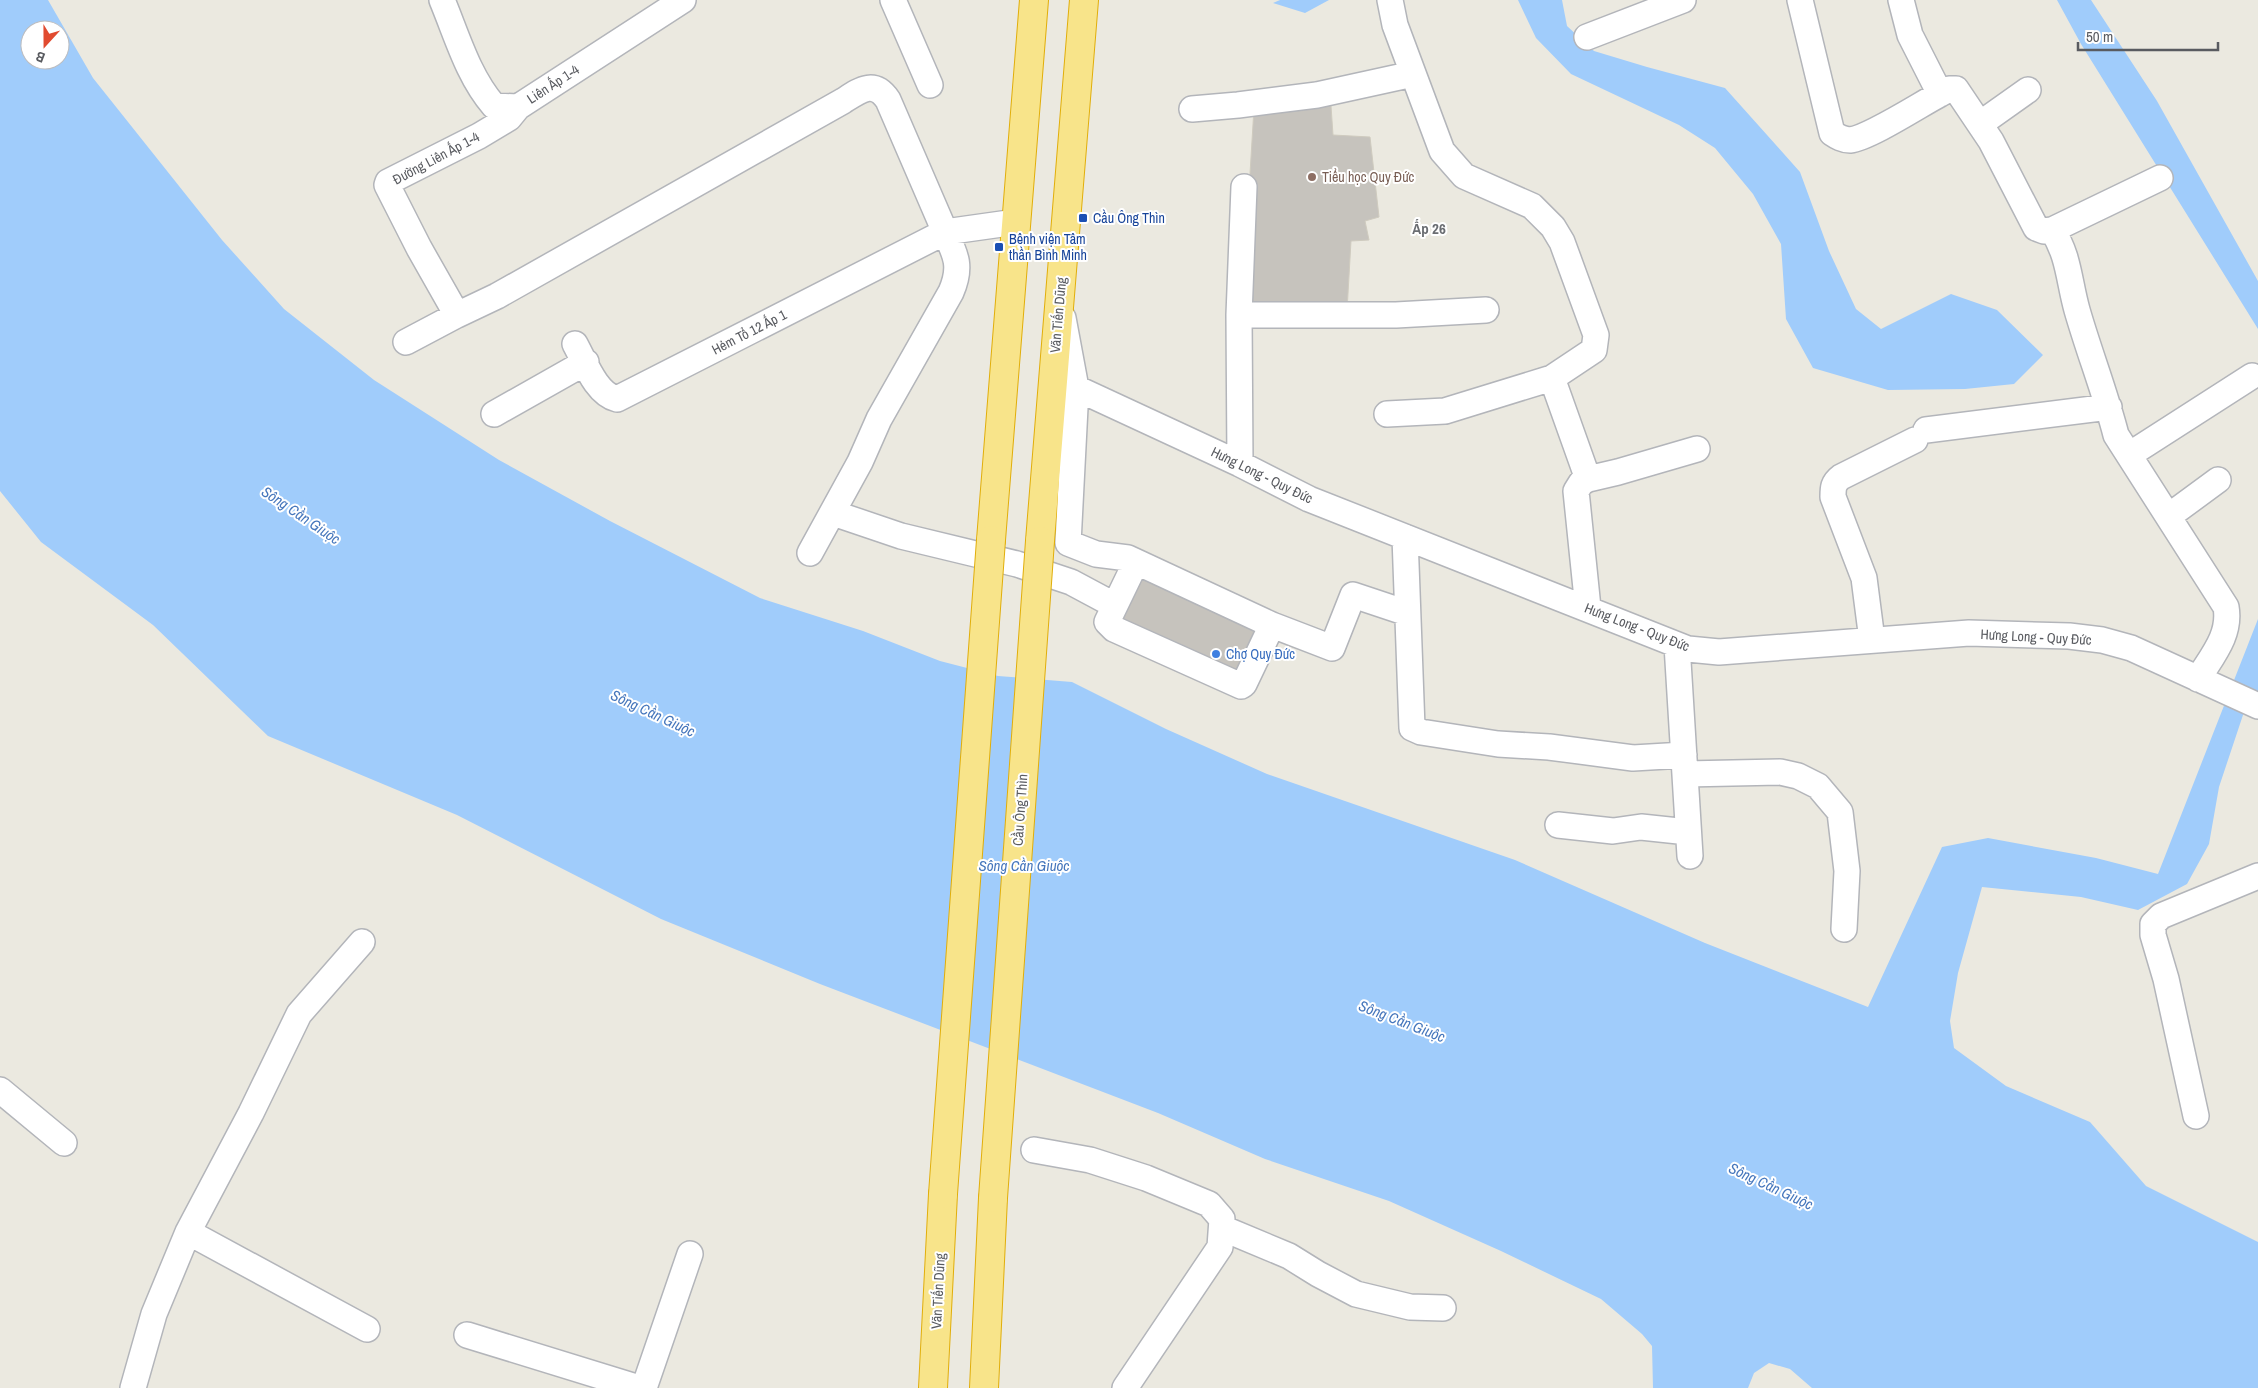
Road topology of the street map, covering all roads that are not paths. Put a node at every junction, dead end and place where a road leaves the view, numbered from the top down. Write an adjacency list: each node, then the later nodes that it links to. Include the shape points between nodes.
1 (442, 0): 15 (street, Liên Ấp 1-4, via 483,94 494,106)
2 (683, 0): 15 (street, Liên Ấp 1-4)
3 (893, 0): 12 (street)
4 (1034, 0): 20 (highway)
5 (1084, 0): 23 (highway, Văn Tiến Dũng)
6 (1390, 0): 11 (street, via 1395,25)
7 (1683, 0): 10 (street)
8 (1800, 0): 14 (street, via 1832,133 1851,140 1866,135)
9 (1901, 0): 14 (street, via 1910,35)
10 (1587, 37)
11 (1413, 74): 16 (street, via 1317,95); 29 (street, via 1442,152 1464,176 1532,206 1553,226 1562,242 1596,335 1594,350)
12 (930, 85)
13 (2028, 90): 17 (street)
14 (1940, 94): 17 (street, via 1956,89)
15 (518, 107): 25 (street, Đường Liên Ấp 1-4, via 509,118 479,136 387,185)
16 (1192, 109)
17 (1980, 124): 21 (street, via 2036,228 2044,232)
18 (2160, 178): 21 (street)
19 (1244, 187): 26 (street)
20 (1016, 222): 22 (street, Hẻm Tổ 12 Ấp 1); 71 (highway, Văn Tiến Dũng, bridge, via 943,1194)
21 (2052, 230): 31 (street, via 2066,256 2077,309)
22 (945, 232): 25 (street, via 888,100 882,91 872,87 858,91 497,296); 32 (street, Hẻm Tổ 12 Ấp 1, via 617,399 608,397 580,353); 39 (street, via 958,264 956,279 878,419)
23 (1059, 299): 30 (street); 42 (highway, Văn Tiến Dũng)
24 (1486, 310): 26 (street, via 1396,315)
25 (457, 315): 27 (street)
26 (1239, 315): 36 (street)
27 (406, 342)
28 (2252, 376): 35 (street)
29 (1552, 378): 33 (street, via 1445,411); 37 (street)
30 (1076, 388): 36 (street, Hưng Long - Quy Đức); 44 (street, via 1068,542 1096,554)
31 (2109, 407): 35 (street, via 2116,435); 49 (street, via 1920,435 1836,481 1834,497 1864,578)
32 (494, 414)
33 (1387, 414)
34 (1697, 449): 37 (street)
35 (2129, 455): 40 (street)
36 (1240, 464): 41 (street, Hưng Long - Quy Đức, via 1309,499)
37 (1588, 478): 46 (street, via 1576,491)
38 (2218, 480): 40 (street)
39 (833, 513): 43 (street); 45 (street, via 901,536 1017,564 1071,582)
40 (2169, 516): 51 (street, via 2226,607 2228,621 2222,639)
41 (1405, 537): 46 (street, Hưng Long - Quy Đức); 47 (street)
42 (1040, 541): 72 (highway, Cầu Ông Thìn, bridge, via 993,1198)
43 (810, 553)
44 (1136, 562): 45 (street); 48 (street)
45 (1114, 604): 48 (street, via 1107,622 1112,628 1242,686)
46 (1588, 608): 50 (street, Hưng Long - Quy Đức)
47 (1407, 613): 48 (street, via 1353,595 1332,648); 53 (street, via 1412,728 1498,744 1549,747)
48 (1272, 625)
49 (1872, 640): 50 (street, Hưng Long - Quy Đức, via 1719,652 1703,652); 51 (street, Hưng Long - Quy Đức, via 1969,633 2069,636 2131,648)
50 (1677, 645): 53 (street)
51 (2198, 679): 52 (street, Hưng Long - Quy Đức)
52 (2255, 706)
53 (1684, 765): 54 (street, via 1689,844 1642,827 1613,831); 56 (street, via 1780,772 1818,786 1840,812 1847,871)
54 (1558, 825)
55 (2258, 876): 59 (street, via 2161,916 2153,924 2152,935 2166,979)
56 (1844, 929)
57 (362, 942): 63 (street, via 299,1014)
58 (0, 1090): 60 (street)
59 (2196, 1116)
60 (64, 1144)
61 (1034, 1150): 62 (street, via 1090,1160 1146,1178 1209,1204 1222,1219)
62 (1222, 1228): 65 (street, via 1289,1256 1356,1294 1410,1307); 73 (street, via 1220,1247)
63 (188, 1232): 66 (street); 68 (street, via 154,1314)
64 (690, 1254): 70 (street)
65 (1443, 1308)
66 (366, 1329)
67 (467, 1335): 69 (street)
68 (133, 1388)
69 (638, 1388)
70 (644, 1388)
71 (933, 1388)
72 (984, 1388)
73 (1126, 1388)

